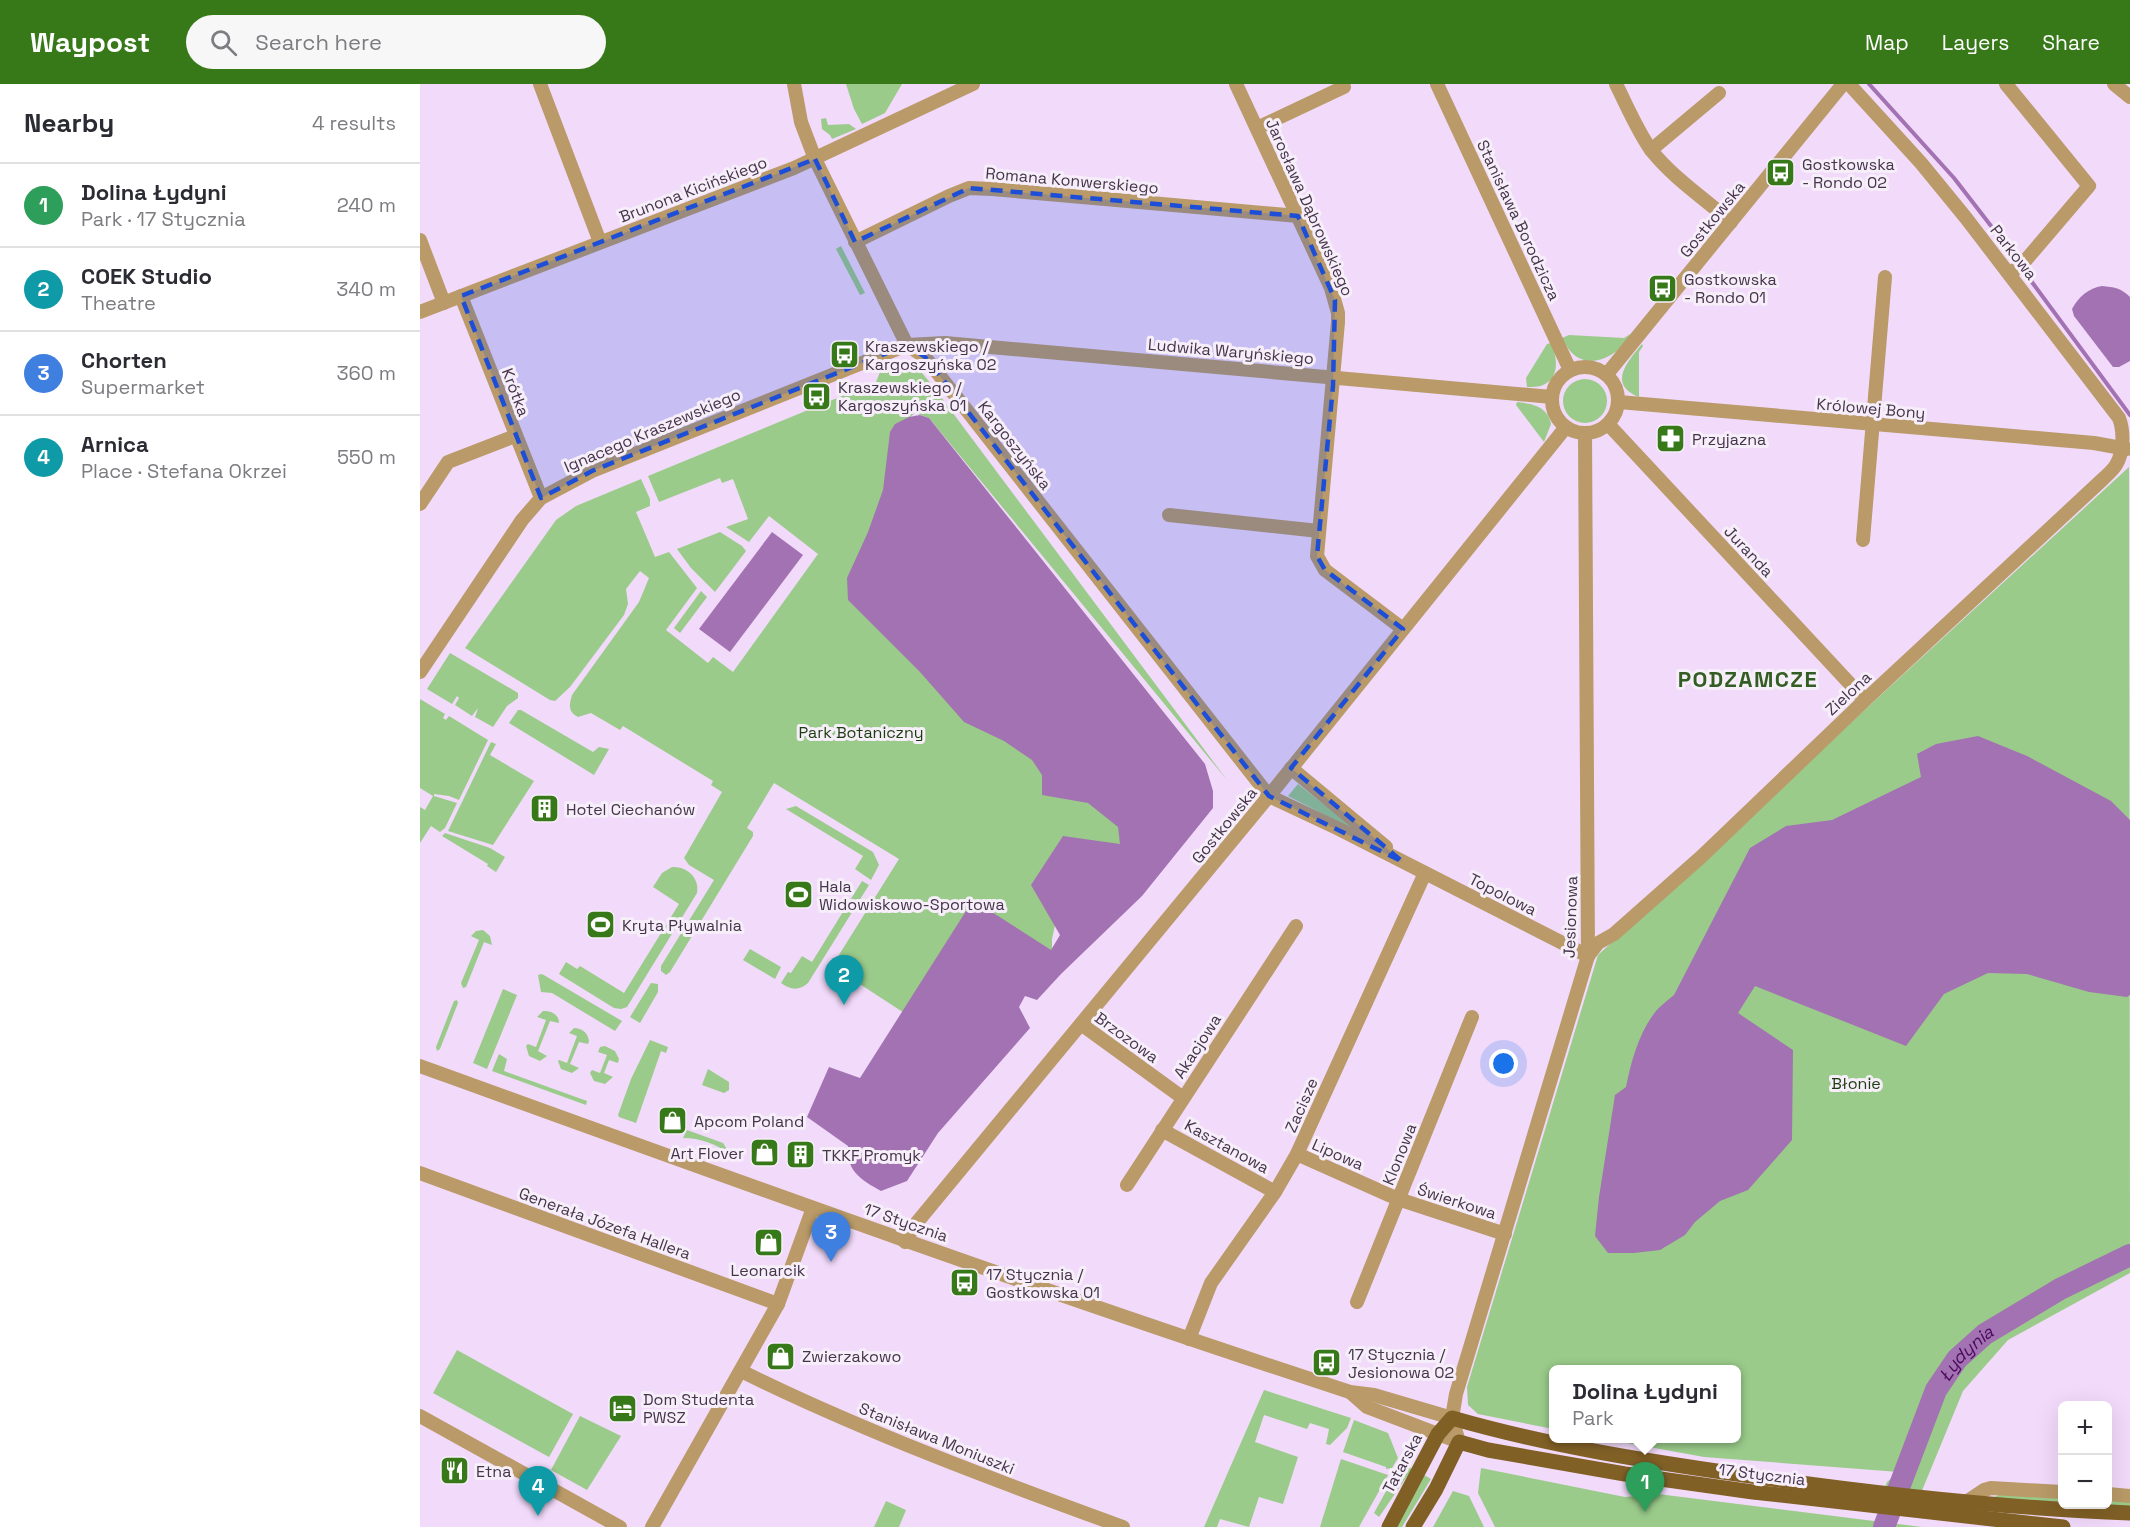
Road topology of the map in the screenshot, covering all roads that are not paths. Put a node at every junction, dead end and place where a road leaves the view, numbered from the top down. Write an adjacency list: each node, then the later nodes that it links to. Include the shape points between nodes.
1 (540, 84): 20 (street)
2 (794, 84): 16 (street, Kargoszyńska, via 801,122)
3 (973, 84): 16 (street, Brunona Kicińskiego)
4 (1236, 84): 14 (street, Jarosława Dąbrowskiego)
5 (1437, 84): 28 (street, Stanisława Borodzicza)
6 (1616, 84): 15 (street)
7 (1843, 84): 18 (street, Gostkowska)
8 (1849, 84): 22 (street, Parkowa, via 1921,163)
9 (2006, 84): 22 (street, via 2089,186)
10 (2114, 84): 13 (street)
11 (1344, 87): 14 (street)
12 (1719, 93): 15 (street)
13 (2130, 97)
14 (1257, 129): 17 (street, Jarosława Dąbrowskiego)
15 (1651, 150): 18 (street)
16 (815, 159): 20 (street, Brunona Kicińskiego); 21 (street, Kargoszyńska)
17 (1298, 216): 21 (street, Romana Konwerskiego, via 969,188); 30 (street, Jarosława Dąbrowskiego, via 1331,288 1338,313)
18 (1731, 222): 29 (street, Gostkowska)
19 (420, 240): 25 (street)
20 (600, 242): 24 (street, Brunona Kicińskiego)
21 (855, 242): 27 (street, Kargoszyńska)
22 (2010, 274): 38 (street, Parkowa, via 2120,418)
23 (1885, 277): 34 (street)
24 (461, 296): 25 (street, Brunona Kicińskiego); 37 (street, Krótka)
25 (444, 303): 26 (street, Brunona Kicińskiego)
26 (420, 312)
27 (907, 345): 30 (street, Ludwika Waryńskiego, via 952,343); 39 (street, Ignacego Kraszewskiego, via 591,471); 48 (street, Kargoszyńska, via 925,357)
28 (1570, 370): 29 (street, via 1590,367); 31 (street, via 1563,374)
29 (1607, 374): 32 (street)
30 (1334, 377): 31 (street, Ludwika Waryńskiego); 42 (street, Jarosława Dąbrowskiego)
31 (1552, 397): 35 (street, via 1553,411)
32 (1619, 402): 33 (street); 34 (street, Królowej Bony)
33 (1608, 424): 36 (street); 46 (street, Juranda)
34 (1873, 425): 38 (street, Królowej Bony); 43 (street)
35 (1566, 427): 36 (street); 44 (street, Gostkowska)
36 (1585, 433): 52 (street, Jesionowa)
37 (515, 436): 39 (street, Krótka); 40 (street, via 448,462)
38 (2125, 448): 46 (street, Zielona, via 2103,479)
39 (541, 498): 45 (street, Ignacego Kraszewskiego, via 522,520)
40 (420, 504)
41 (1169, 515): 42 (street)
42 (1319, 531): 44 (street, Jarosława Dąbrowskiego, via 1317,556 1325,570)
43 (1863, 540)
44 (1403, 629): 47 (street, Gostkowska)
45 (420, 672)
46 (1865, 700): 52 (street, Zielona, via 1701,857 1614,934 1598,943)
47 (1291, 768): 48 (street, Gostkowska); 49 (street, Topolowa)
48 (1269, 796): 49 (street, Topolowa); 54 (street, Gostkowska)
49 (1403, 862): 50 (street, Topolowa)
50 (1425, 873): 52 (street, Topolowa); 58 (street, Zacisze)
51 (1296, 926): 56 (street, Akacjowa)
52 (1588, 956): 64 (street, Jesionowa)
53 (1472, 1017): 62 (street, Klonowa)
54 (1081, 1024): 56 (street, Brzozowa); 65 (street, Gostkowska, via 914,1226)
55 (420, 1066): 63 (street, 17 Stycznia)
56 (1183, 1098): 57 (street, Akacjowa)
57 (1162, 1130): 60 (street, Akacjowa); 61 (street, Kasztanowa)
58 (1297, 1154): 61 (street, Zacisze); 62 (street, Lipowa)
59 (420, 1173): 67 (street, Generała Józefa Hallera)
60 (1127, 1185)
61 (1275, 1192): 68 (street, Zacisze, via 1211,1283)
62 (1398, 1199): 64 (street, Świerkowa); 66 (street, Klonowa)
63 (813, 1208): 65 (street, 17 Stycznia); 67 (street)
64 (1505, 1234): 72 (street, Jesionowa)
65 (905, 1242): 68 (street, 17 Stycznia)
66 (1357, 1302)
67 (778, 1304): 69 (street)
68 (1189, 1340): 70 (street, 17 Stycznia)
69 (741, 1371): 84 (street); 85 (street, Stanisława Moniuszki, via 992,1480)
70 (1350, 1392): 72 (street, 17 Stycznia, via 1374,1395); 73 (street, 17 Stycznia, via 1367,1407)
71 (420, 1416): 83 (street)
72 (1452, 1418): 73 (main road, Tatarska); 74 (main road, 17 Stycznia); 75 (street)
73 (1438, 1434): 75 (street, 17 Stycznia); 86 (main road, Tatarska)
74 (1549, 1441)
75 (1459, 1442): 80 (main road, 17 Stycznia, via 1625,1474); 87 (main road)
76 (1557, 1443): 80 (main road, 17 Stycznia)
77 (2058, 1492): 82 (street, via 1991,1488 1984,1490)
78 (2112, 1494): 79 (street)
79 (2130, 1496)
80 (1864, 1498): 82 (main road, 17 Stycznia, via 1928,1505)
81 (2130, 1514): 82 (main road, 17 Stycznia, via 2054,1510)
82 (1960, 1515): 88 (main road, 17 Stycznia)
83 (620, 1527)
84 (652, 1527)
85 (1123, 1527)
86 (1389, 1527)
87 (1413, 1527)
88 (2063, 1527)

